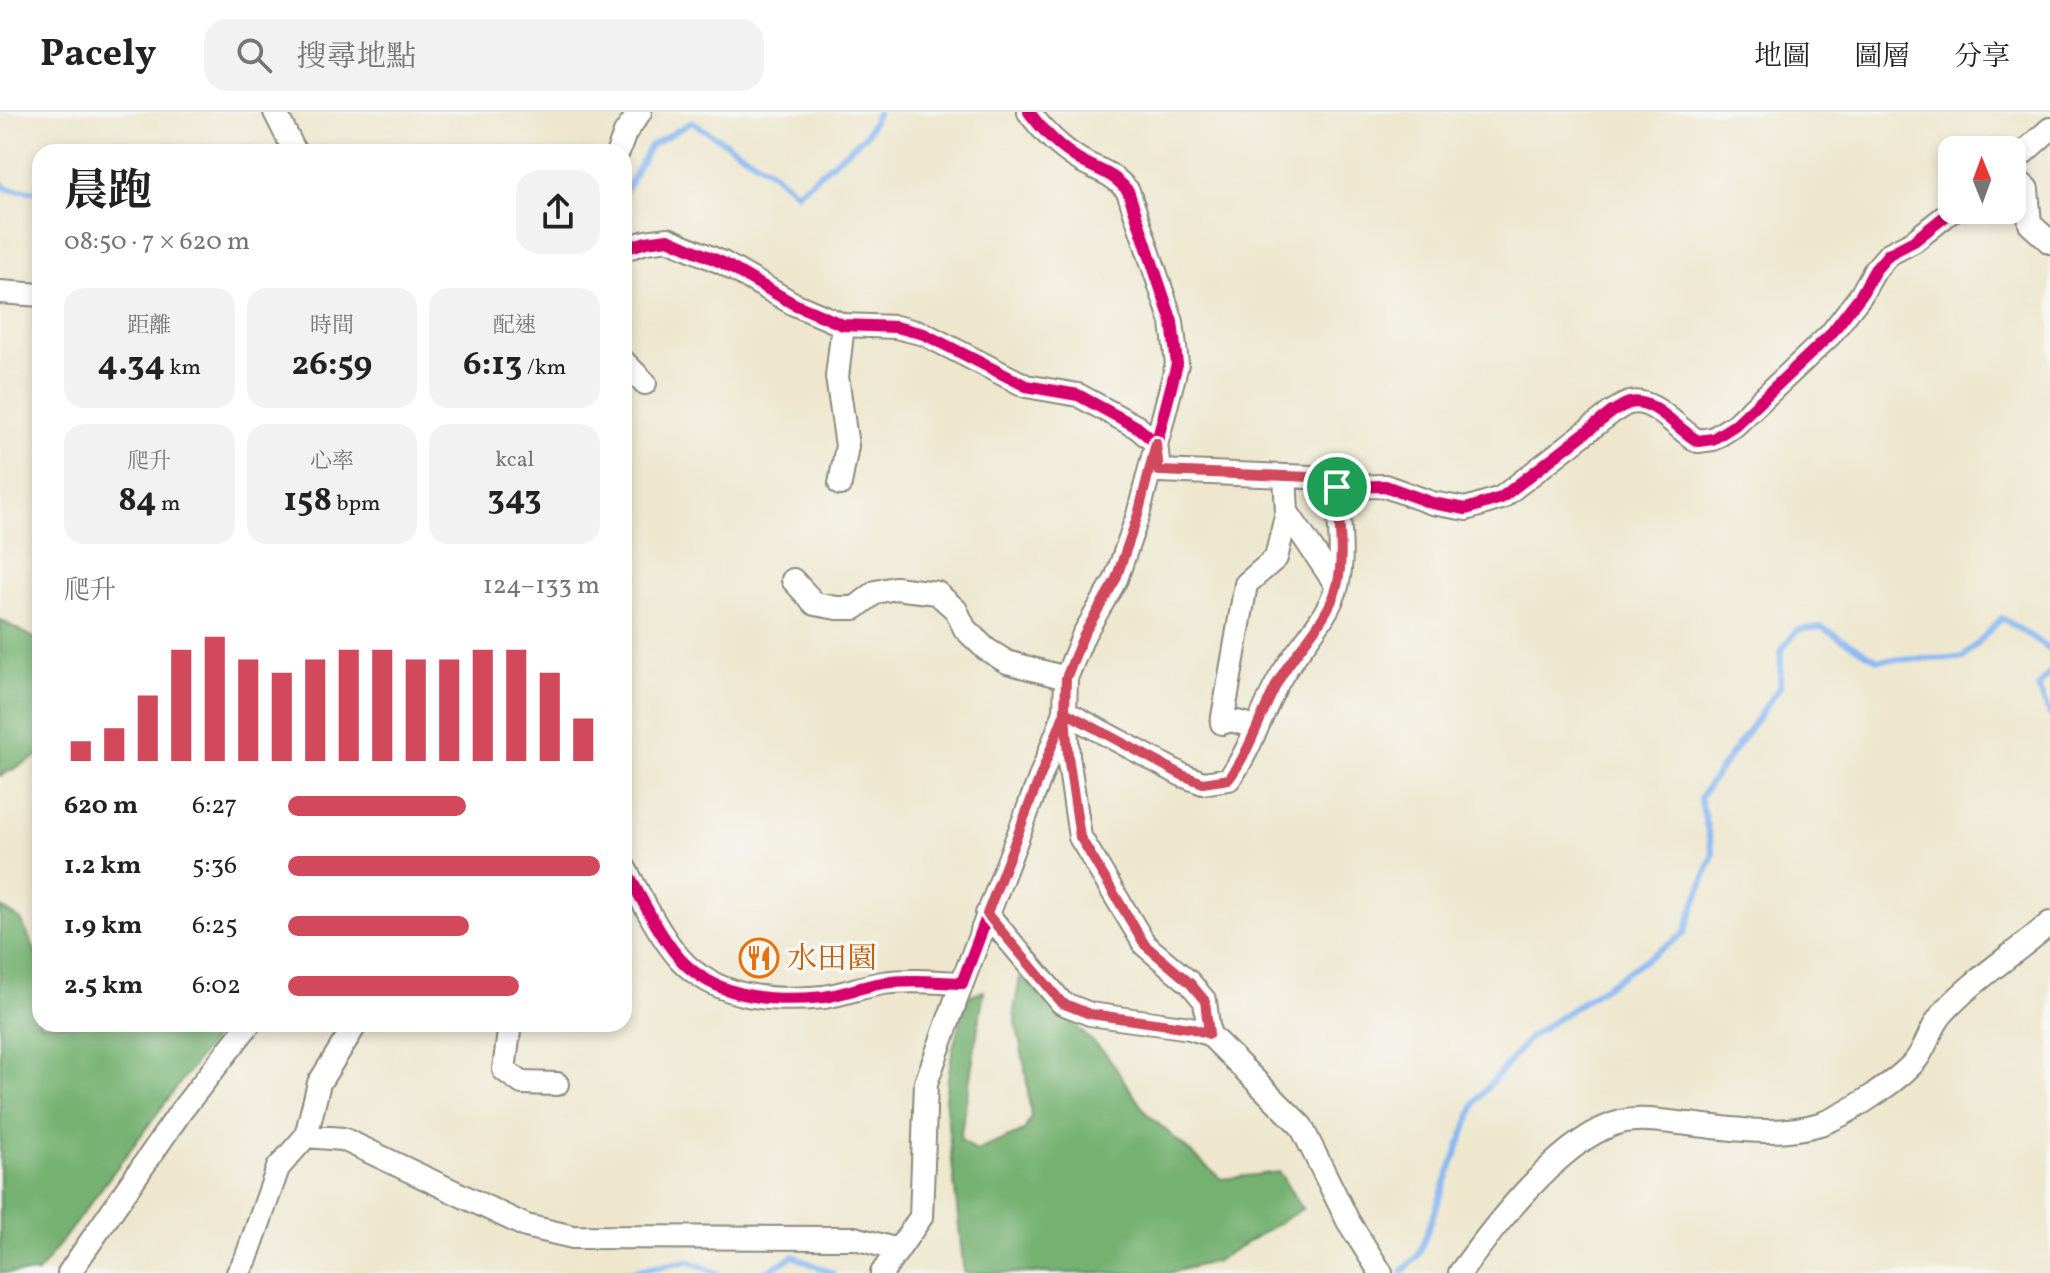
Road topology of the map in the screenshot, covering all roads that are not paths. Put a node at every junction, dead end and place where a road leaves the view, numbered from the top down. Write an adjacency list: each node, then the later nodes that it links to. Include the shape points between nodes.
1 (275, 112): 5 (street)
2 (640, 112): 6 (street)
3 (1029, 112): 17 (street, via 1043,132 1080,160 1114,175 1128,191 1174,336 1177,364)
4 (2050, 129): 7 (street)
5 (291, 144)
6 (621, 144)
7 (2026, 150)
8 (2026, 188): 10 (street, via 2030,224)
9 (1938, 222): 20 (street, via 1889,254 1830,335 1735,425 1713,439 1698,441 1655,409 1632,402 1501,498 1466,509 1385,486)
10 (2050, 242)
11 (632, 247): 14 (street, via 668,239)
12 (0, 292): 13 (street)
13 (32, 294)
14 (843, 325): 17 (street, via 924,334 1026,386 1078,395); 19 (street, via 837,377 847,446)
15 (632, 370): 16 (street)
16 (645, 383)
17 (1156, 443): 18 (street, via 1159,471); 24 (street, via 1116,579)
18 (1285, 476): 20 (street, via 1311,477); 21 (street)
19 (840, 484)
20 (1337, 487): 23 (street)
21 (1287, 512): 23 (street); 26 (street, via 1276,558 1246,584 1225,695 1222,723)
22 (793, 580): 24 (street, via 815,604 837,608 855,608 876,592 895,588 937,593 986,649 1007,662)
23 (1337, 586): 26 (street)
24 (1066, 678): 25 (street)
25 (1065, 712): 26 (street, via 1203,783 1229,779); 28 (street); 34 (street, via 1080,837 1145,945 1205,1001)
26 (1256, 727)
27 (634, 904): 30 (street, via 679,958 719,988 763,999 825,996 882,983)
28 (987, 914): 30 (street); 34 (street, via 1062,1003 1090,1014)
29 (2050, 923): 42 (street, via 1941,1015 1915,1060 1873,1096 1821,1124 1759,1132 1623,1121 1597,1131 1546,1171)
30 (962, 983): 37 (street, via 926,1083 921,1217)
31 (243, 1032): 38 (street)
32 (351, 1032): 36 (street, via 319,1083)
33 (509, 1032): 35 (street, via 504,1070 522,1083)
34 (1209, 1034): 41 (street, via 1301,1126 1348,1221)
35 (557, 1084)
36 (306, 1136): 37 (street, via 343,1139 526,1226 573,1237 855,1238); 39 (street, via 278,1168)
37 (898, 1250): 40 (street)
38 (69, 1273)
39 (238, 1273)
40 (882, 1273)
41 (1381, 1273)
42 (1460, 1273)

